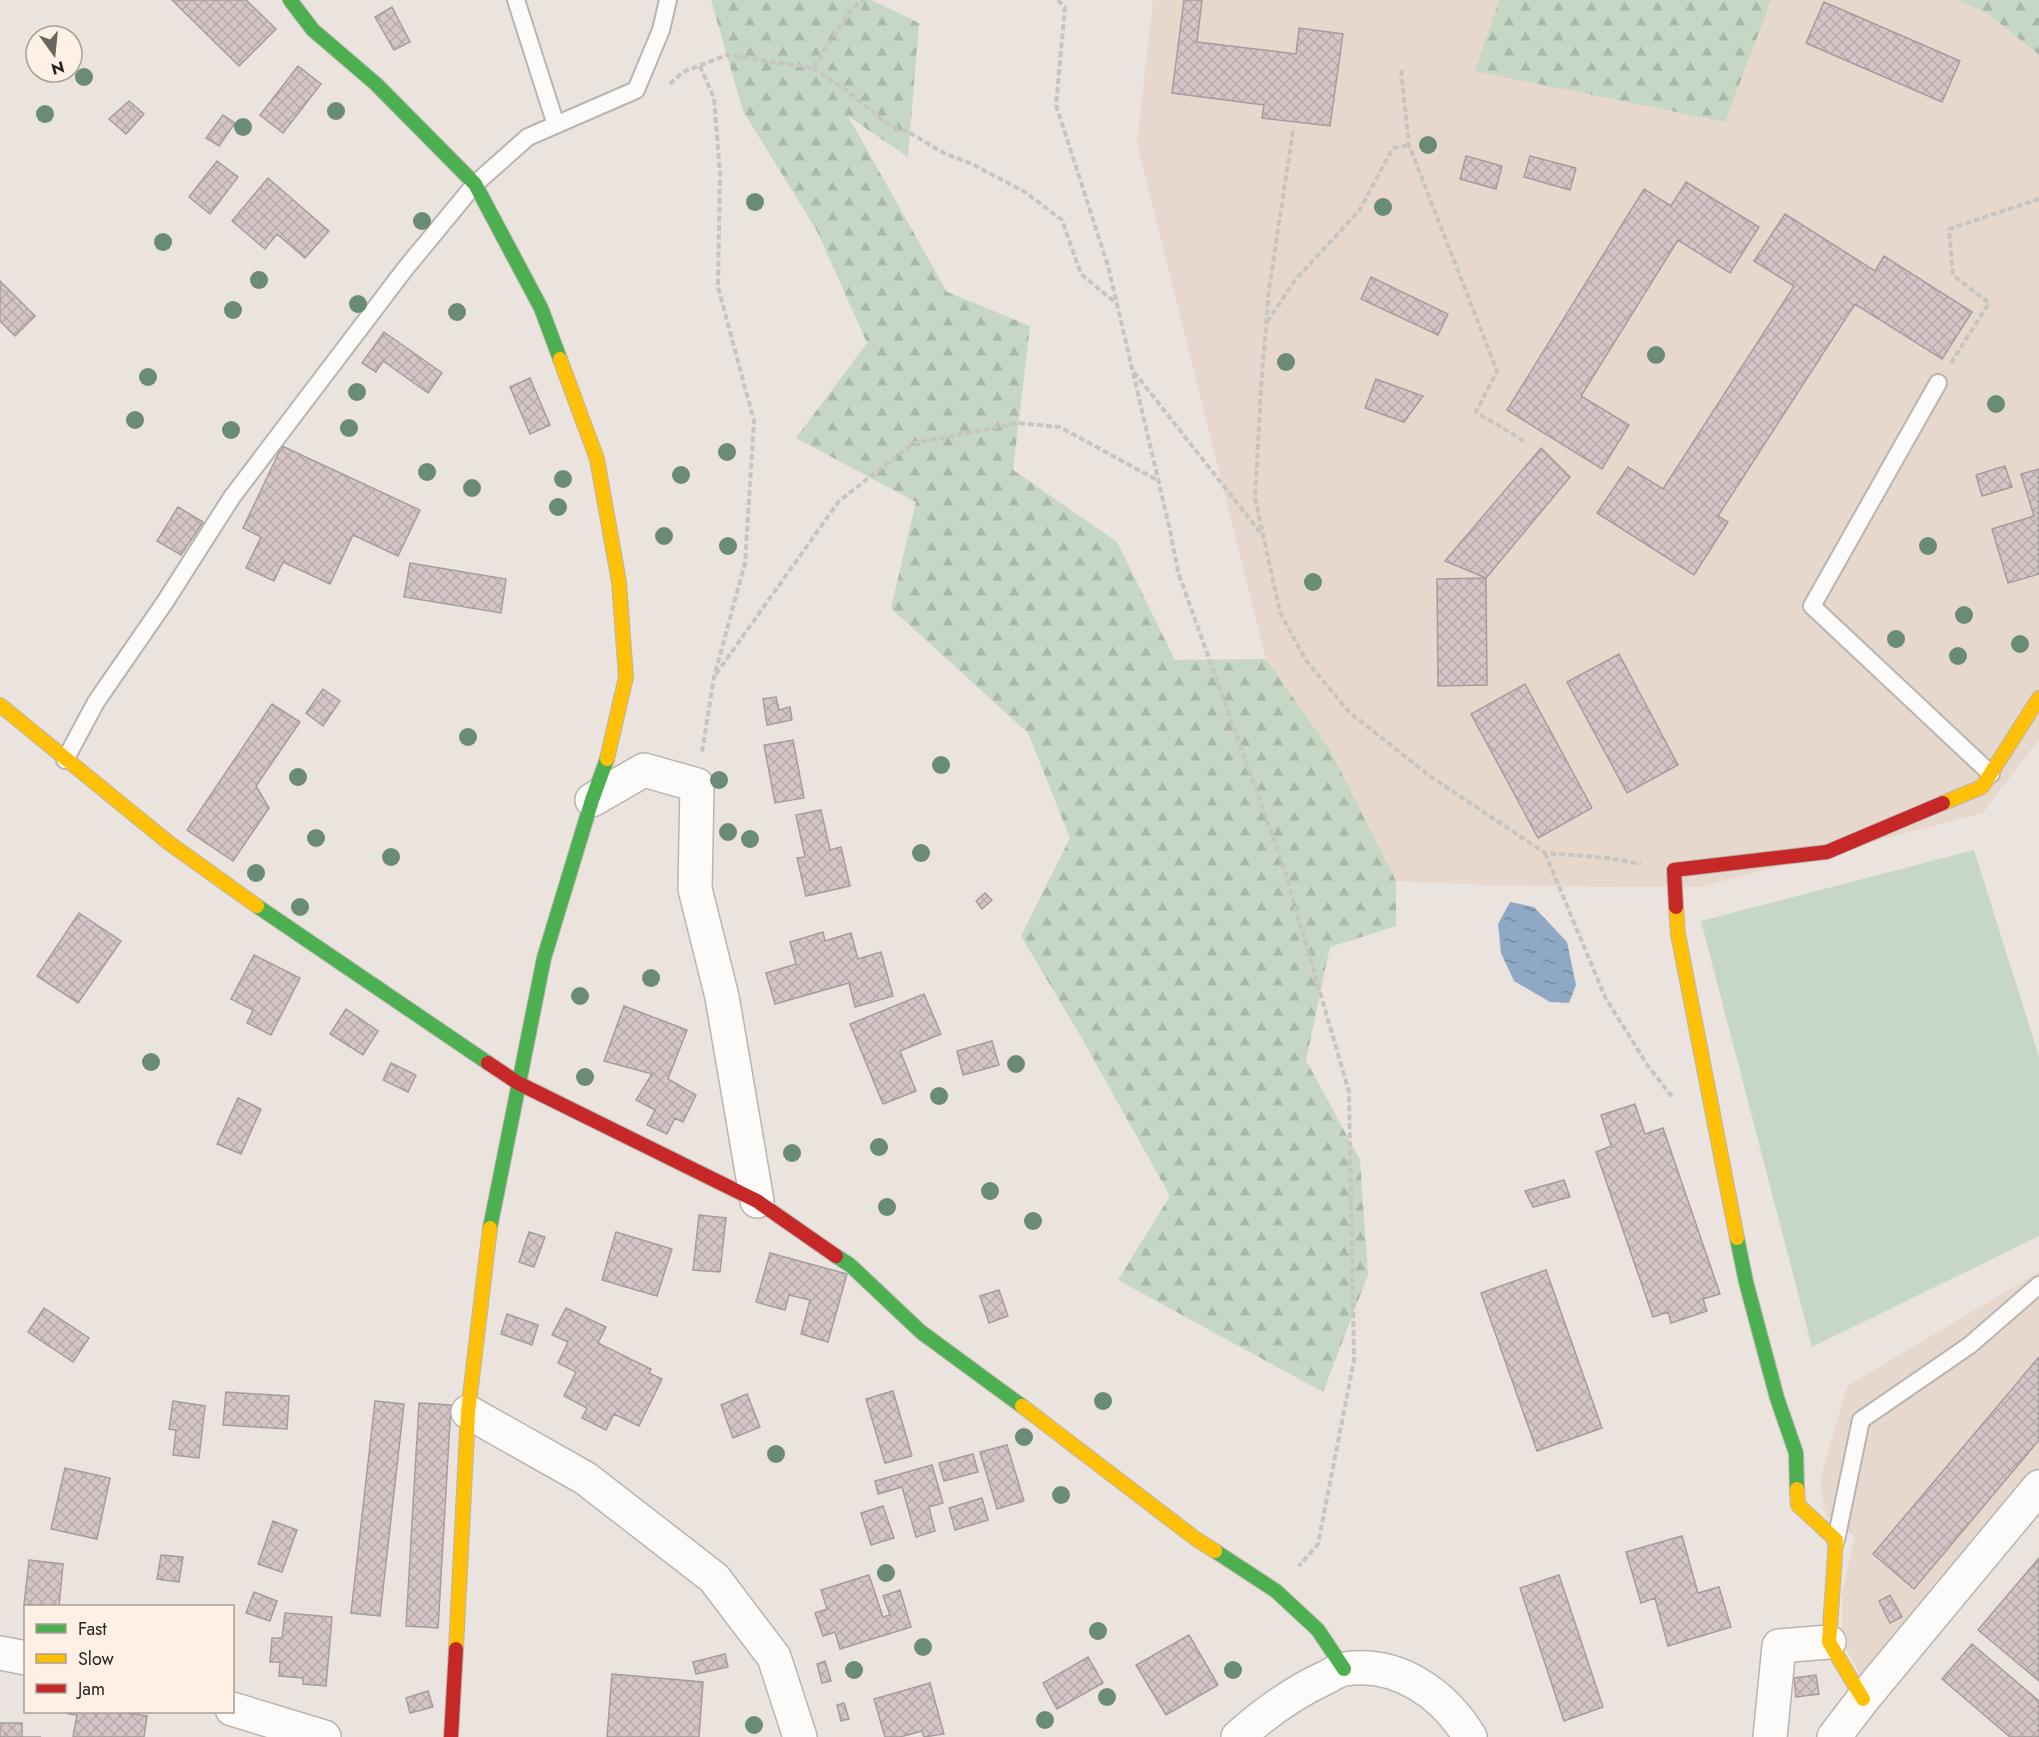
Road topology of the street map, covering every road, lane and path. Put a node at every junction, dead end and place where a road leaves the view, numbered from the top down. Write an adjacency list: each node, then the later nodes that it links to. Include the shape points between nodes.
1 (290, 0): 13 (street, via 313,30 376,84)
2 (516, 0): 10 (lane)
3 (668, 0): 9 (lane, via 661,30)
4 (866, 0): 7 (path, via 852,8)
5 (1058, 0): 15 (path, via 1065,8 1056,105)
6 (700, 66): 7 (path, via 727,55); 9 (path, via 683,72 642,108); 22 (path, via 714,98 720,172 718,287 754,421 745,563)
7 (813, 68): 15 (path, via 886,123 1025,192 1062,220 1081,274)
8 (1401, 70): 12 (path)
9 (636, 90): 10 (lane)
10 (556, 125): 13 (lane, via 528,137)
11 (1293, 131): 16 (path)
12 (1408, 145): 16 (path, via 1393,148 1359,211 1296,279); 19 (path, via 1497,371 1476,412)
13 (475, 184): 25 (lane, via 405,269 232,497 96,702); 28 (street, via 541,308 597,459 619,582 626,677 611,749)
14 (2039, 200): 18 (path, via 1949,229 1953,275 1989,303)
15 (1117, 305): 17 (path)
16 (1267, 322): 21 (path, via 1256,498)
17 (1132, 370): 20 (path); 21 (path)
18 (1938, 383): 26 (lane, via 1812,606)
19 (1524, 441)
20 (1158, 480): 22 (path, via 1060,427 1018,423 914,443 839,501); 38 (path, via 1178,572 1282,865 1350,1092 1354,1360 1318,1544)
21 (1263, 536): 29 (path, via 1280,612 1305,659 1349,712 1431,777)
22 (714, 677): 27 (path)
23 (2039, 698): 26 (street)
24 (0, 705): 25 (street)
25 (65, 760): 31 (street, via 169,843 288,928)
26 (1990, 774): 30 (street, via 1982,787 1827,852)
27 (697, 785): 28 (street, via 644,770); 33 (street, via 695,889 722,997)
28 (592, 800): 31 (street, via 544,958)
29 (1545, 853): 30 (path, via 1608,858); 32 (path, via 1605,998)
30 (1674, 870): 37 (street, via 1678,934 1704,1070 1746,1282 1796,1453 1798,1505)
31 (518, 1083): 33 (street); 35 (street, via 491,1219)
32 (1674, 1100)
33 (757, 1201): 38 (street, via 850,1264 921,1332 1196,1539)
34 (2039, 1285): 37 (lane, via 1970,1345 1861,1420)
35 (468, 1412): 46 (street); 47 (street, via 585,1478 714,1578 774,1657)
36 (2039, 1487): 43 (street)
37 (1836, 1540): 39 (street)
38 (1276, 1591): 42 (street, via 1318,1630)
39 (1829, 1642): 43 (street); 50 (street, via 1779,1646)
40 (0, 1653): 41 (street)
41 (24, 1658)
42 (1344, 1669): 48 (street, via 1294,1693); 49 (street, via 1384,1668 1430,1690)
43 (1863, 1699): 51 (street)
44 (234, 1710): 45 (street)
45 (324, 1737)
46 (451, 1737)
47 (800, 1737)
48 (1238, 1737)
49 (1470, 1737)
50 (1770, 1737)
51 (1834, 1737)

